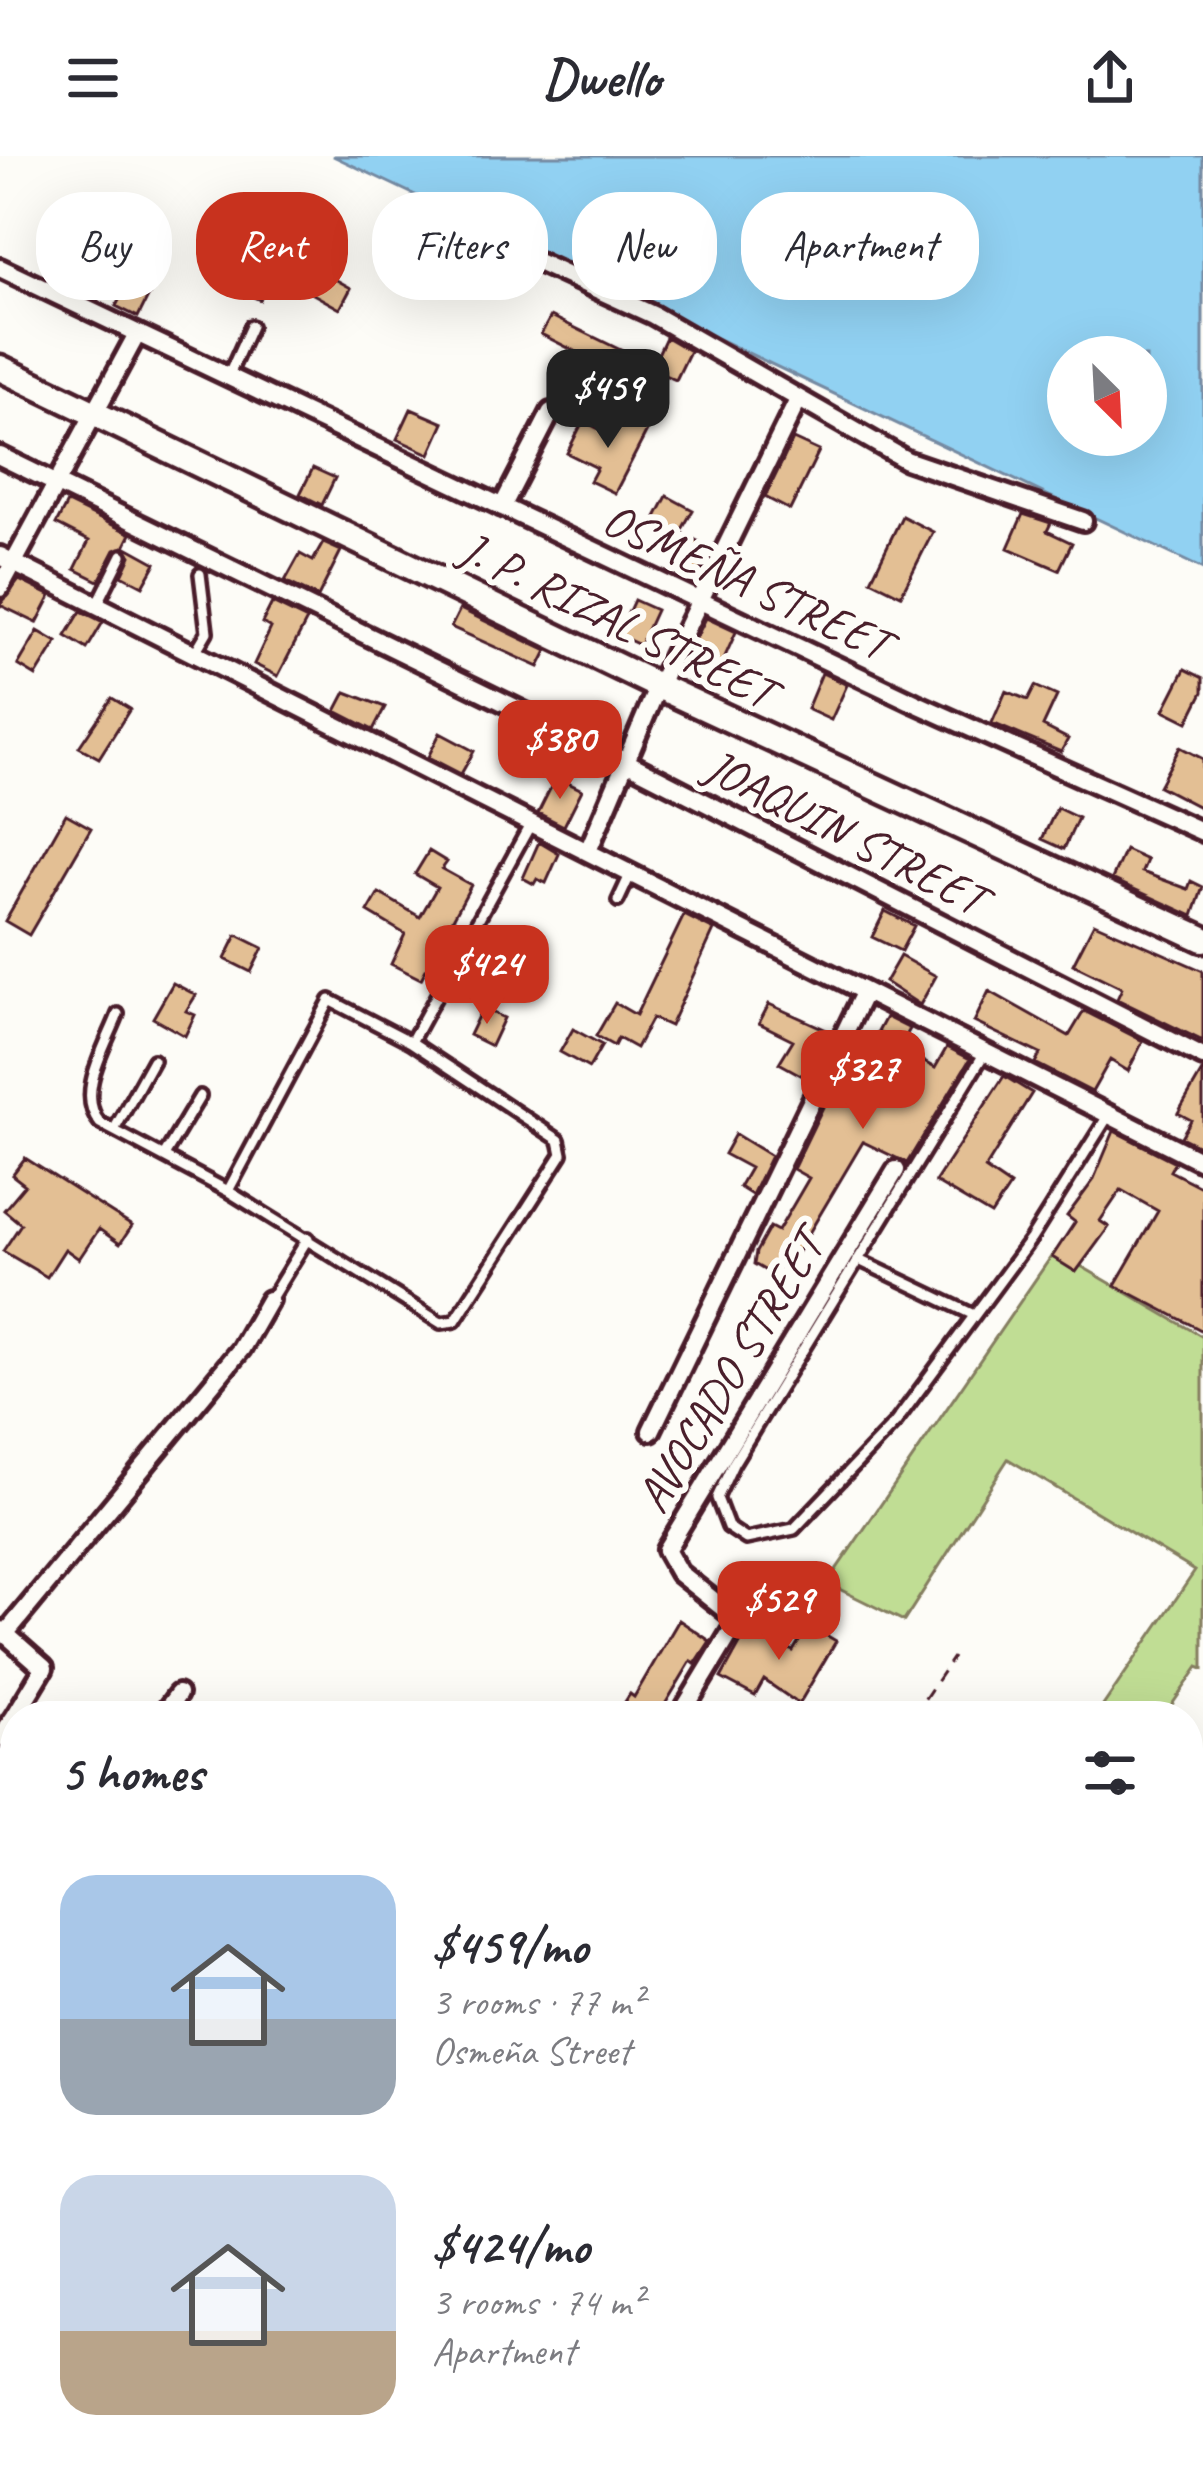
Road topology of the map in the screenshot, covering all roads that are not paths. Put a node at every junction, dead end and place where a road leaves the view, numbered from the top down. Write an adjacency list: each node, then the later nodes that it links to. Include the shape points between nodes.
1 (548, 267): 7 (street, via 653,315)
2 (0, 268): 4 (street, OSMEÑA STREET)
3 (251, 326): 6 (lane)
4 (137, 334): 6 (street, OSMEÑA STREET); 9 (street)
5 (0, 368): 9 (main road, J. P. RIZAL STREET)
6 (228, 377): 12 (street, OSMEÑA STREET)
7 (797, 402): 13 (street, via 945,476); 18 (street)
8 (551, 412): 12 (street)
9 (96, 414): 11 (street); 21 (main road, J. P. RIZAL STREET)
10 (0, 456): 11 (street, JOAQUIN STREET)
11 (58, 485): 15 (street); 22 (street, JOAQUIN STREET)
12 (502, 507): 18 (street, OSMEÑA STREET)
13 (1083, 521)
14 (122, 555): 19 (lane)
15 (8, 560): 17 (street); 19 (street)
16 (200, 574): 20 (lane, via 207,632)
17 (0, 588)
18 (699, 601): 21 (street); 24 (street, OSMEÑA STREET)
19 (97, 605): 20 (street)
20 (194, 654): 23 (street)
21 (658, 686): 22 (street); 28 (main road, J. P. RIZAL STREET)
22 (626, 762): 25 (street); 33 (street, JOAQUIN STREET)
23 (530, 825): 25 (street); 31 (lane)
24 (1203, 832)
25 (588, 851): 26 (street)
26 (631, 873): 27 (lane); 29 (street)
27 (618, 901)
28 (1203, 940)
29 (864, 993): 32 (street); 46 (street)
30 (118, 1015): 37 (lane, via 88,1103)
31 (412, 1042): 41 (lane, via 326,1001); 42 (lane, via 550,1129 562,1154 455,1321 441,1323)
32 (984, 1054): 36 (street); 43 (lane)
33 (1203, 1057)
34 (154, 1060): 37 (lane)
35 (200, 1096): 38 (lane)
36 (1108, 1116): 39 (street); 45 (lane)
37 (114, 1130): 38 (lane)
38 (164, 1156): 41 (lane)
39 (1203, 1162)
40 (896, 1170): 48 (street, AVOCADO STREET, via 666,1550 679,1573)
41 (228, 1191): 42 (lane)
42 (308, 1238): 44 (lane)
43 (861, 1261): 45 (lane); 45 (lane, via 717,1498 728,1527 746,1539 794,1529 814,1513 895,1423)
44 (269, 1300): 49 (street, via 241,1349)
45 (974, 1315)
46 (651, 1431)
47 (793, 1589): 48 (lane, via 773,1621)
48 (738, 1620): 53 (street)
49 (3, 1631): 51 (street, via 44,1668)
50 (178, 1694): 52 (street)
51 (24, 1701)
52 (173, 1701)
53 (689, 1701)

